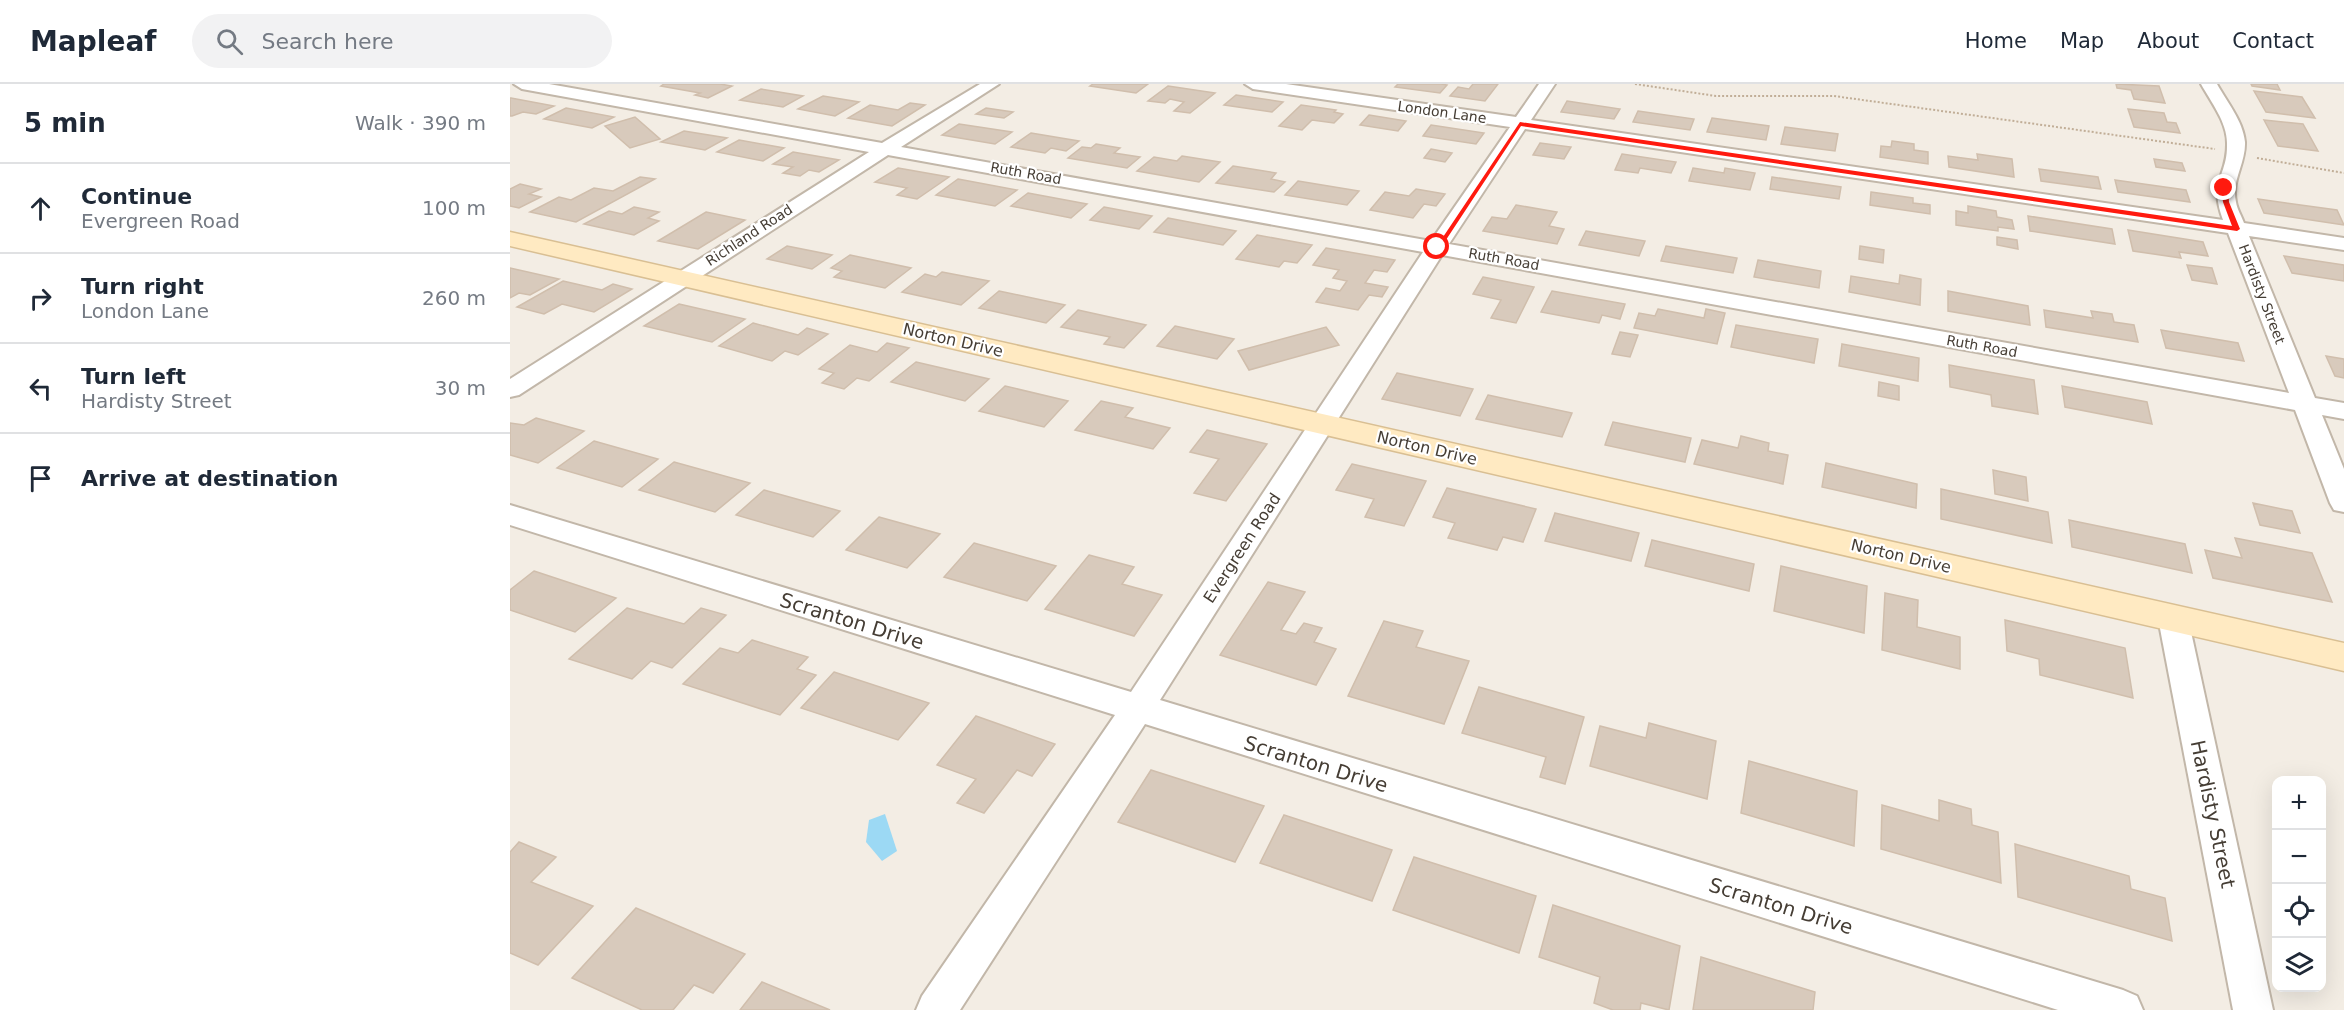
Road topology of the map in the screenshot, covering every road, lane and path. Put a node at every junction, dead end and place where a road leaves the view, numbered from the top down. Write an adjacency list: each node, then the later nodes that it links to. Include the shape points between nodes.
1 (522, 84): 8 (street, Ruth Road)
2 (991, 84): 8 (street, Richland Road)
3 (1253, 84): 7 (street, London Lane)
4 (1547, 84): 7 (street, Evergreen Road)
5 (1635, 84): 9 (path, via 1716,96 1834,96 2101,131)
6 (2209, 84): 9 (street, Hardisty Street, via 2231,126 2237,144)
7 (1520, 124): 11 (street, London Lane); 14 (street, Evergreen Road)
8 (887, 148): 14 (street, Ruth Road); 15 (street, Richland Road)
9 (2234, 153): 10 (path); 11 (street, Hardisty Street, via 2224,188)
10 (2344, 173)
11 (2237, 229): 13 (street, London Lane); 17 (street, Hardisty Street)
12 (510, 238): 15 (street, Norton Drive)
13 (2344, 244)
14 (1437, 247): 17 (street, Ruth Road); 19 (street, Evergreen Road)
15 (684, 278): 16 (street, Richland Road); 19 (street, Norton Drive)
16 (510, 390)
17 (2305, 404): 18 (street, Ruth Road); 20 (street, Hardisty Street)
18 (2344, 411)
19 (1322, 425): 22 (street, Norton Drive); 24 (street, Evergreen Road)
20 (2344, 503)
21 (510, 516): 24 (street, Scranton Drive)
22 (2173, 618): 23 (street, Norton Drive); 27 (street, Hardisty Street)
23 (2344, 657)
24 (1137, 709): 25 (street, Evergreen Road); 26 (street, Scranton Drive)
25 (936, 1010)
26 (2123, 1010)
27 (2253, 1010)

